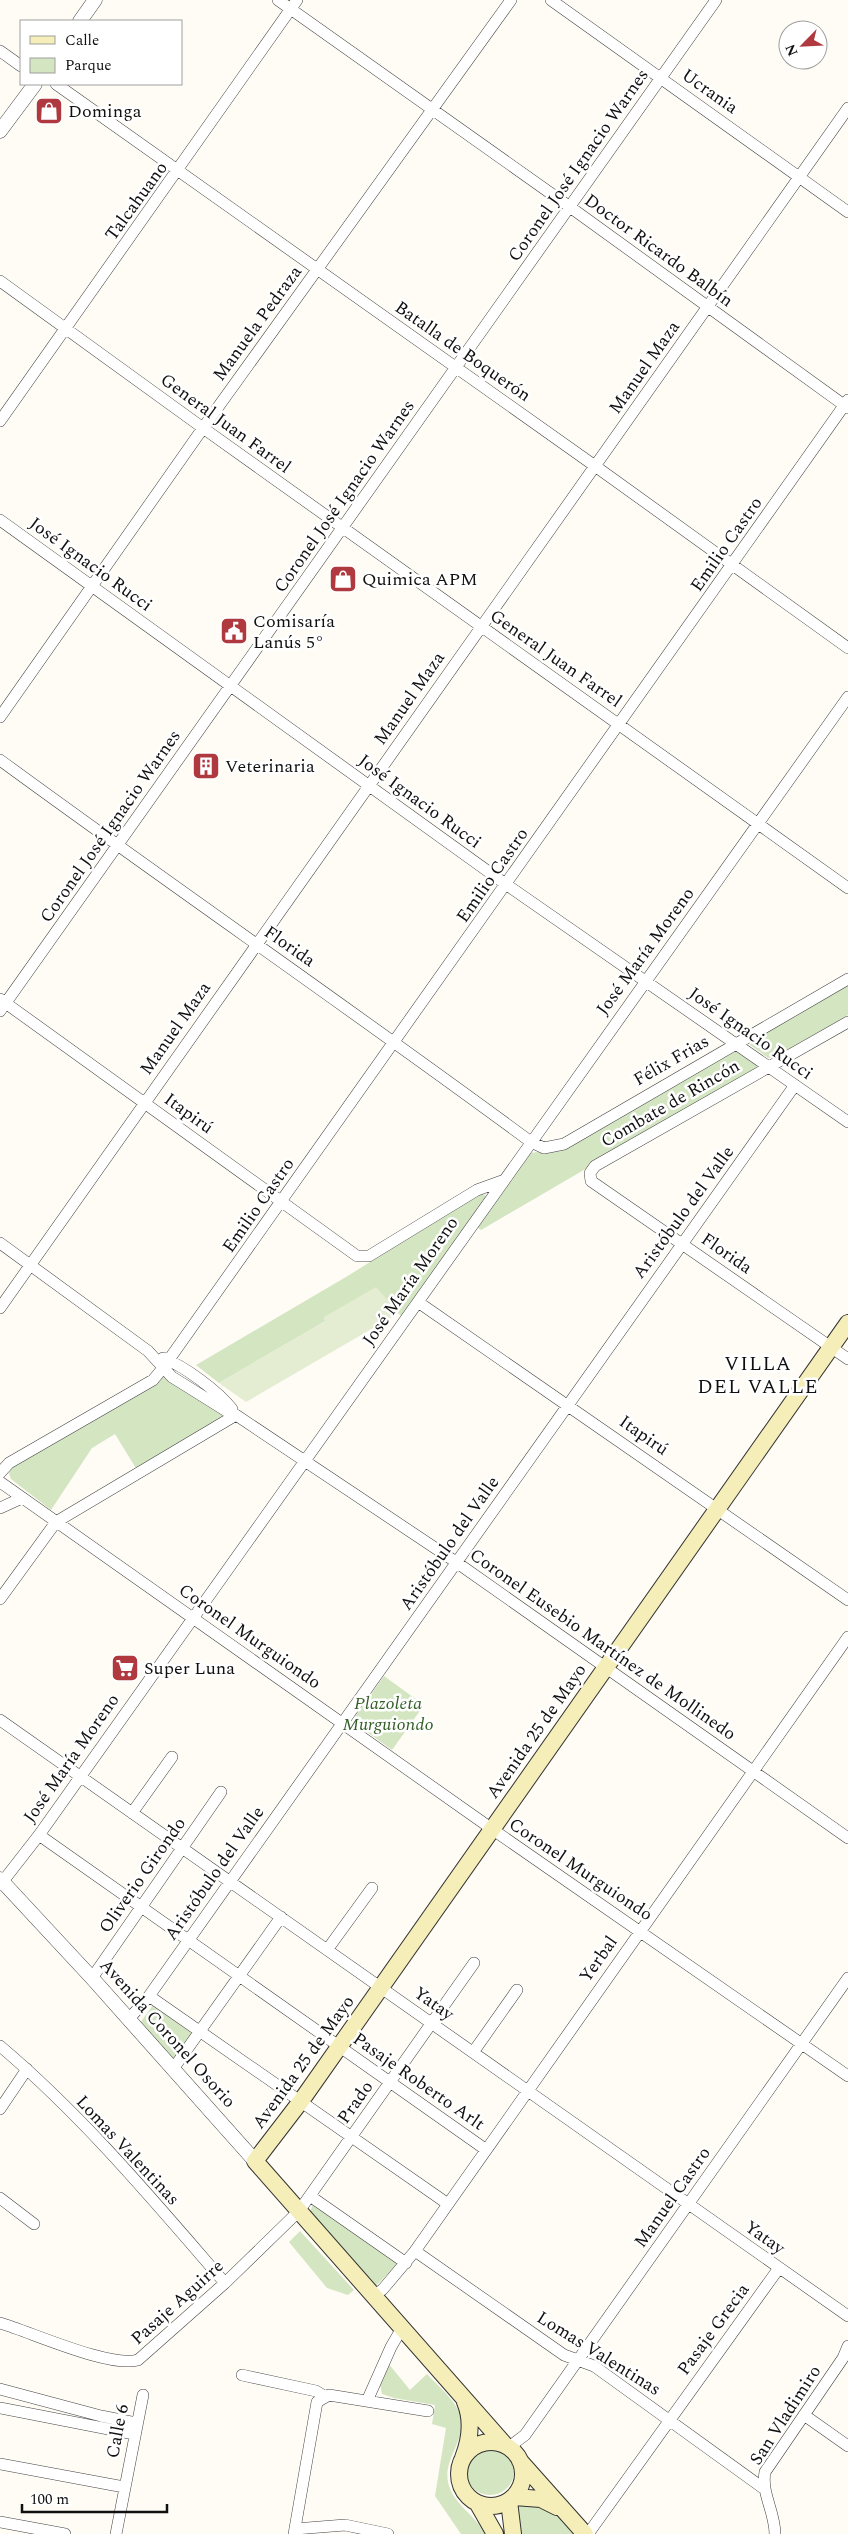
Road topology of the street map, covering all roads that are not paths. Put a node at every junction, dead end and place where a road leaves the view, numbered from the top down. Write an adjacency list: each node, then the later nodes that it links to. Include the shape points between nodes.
1 (95, 0): 7 (street)
2 (278, 0): 6 (street, Doctor Ricardo Balbín)
3 (511, 0): 14 (street, Manuela Pedraza)
4 (551, 0): 10 (street, Ucrania)
5 (716, 0): 10 (street, Coronel José Ignacio Warnes)
6 (294, 4): 14 (street, Doctor Ricardo Balbín); 16 (street, Talcahuano)
7 (81, 20)
8 (0, 51): 9 (street)
9 (20, 65)
10 (661, 78): 17 (street, Ucrania); 18 (street, Coronel José Ignacio Warnes)
11 (34, 85): 15 (street)
12 (57, 85): 16 (street, Batalla de Boquerón)
13 (848, 108): 17 (street, Manuel Maza)
14 (432, 110): 18 (street, Doctor Ricardo Balbín); 20 (street, Manuela Pedraza)
15 (0, 131)
16 (179, 170): 20 (street, Batalla de Boquerón); 23 (street, Talcahuano)
17 (799, 176): 19 (street, Ucrania); 22 (street, Manuel Maza)
18 (570, 207): 22 (street, Doctor Ricardo Balbín); 24 (street, Coronel José Ignacio Warnes)
19 (848, 212)
20 (318, 268): 24 (street, Batalla de Boquerón); 27 (street, Manuela Pedraza)
21 (0, 281): 23 (street, General Juan Farrel)
22 (708, 307): 25 (street, Doctor Ricardo Balbín); 28 (street, Manuel Maza)
23 (66, 328): 26 (street, Talcahuano); 27 (street, General Juan Farrel)
24 (456, 368): 28 (street, Batalla de Boquerón); 30 (street, Coronel José Ignacio Warnes)
25 (847, 405): 31 (street, Emilio Castro)
26 (0, 421)
27 (203, 428): 30 (street, General Juan Farrel); 32 (street, Manuela Pedraza)
28 (595, 466): 31 (street, Batalla de Boquerón); 33 (street, Manuel Maza)
29 (0, 520): 32 (street, José Ignacio Rucci)
30 (342, 528): 33 (street, General Juan Farrel); 35 (street, Coronel José Ignacio Warnes)
31 (733, 565): 34 (street, Batalla de Boquerón); 38 (street, Emilio Castro)
32 (92, 586): 35 (street, José Ignacio Rucci); 37 (street, Manuela Pedraza)
33 (481, 626): 38 (street, General Juan Farrel); 40 (street, Manuel Maza)
34 (848, 648)
35 (230, 687): 40 (street, José Ignacio Rucci); 42 (street, Coronel José Ignacio Warnes)
36 (848, 697): 41 (street, José María Moreno)
37 (0, 717)
38 (620, 725): 41 (street, General Juan Farrel); 43 (street, Emilio Castro)
39 (0, 760): 42 (street, Florida)
40 (369, 786): 43 (street, José Ignacio Rucci); 45 (street, Manuel Maza)
41 (758, 824): 44 (street, General Juan Farrel); 47 (street, José María Moreno)
42 (118, 846): 45 (street, Florida); 48 (street, Coronel José Ignacio Warnes)
43 (507, 885): 47 (street, José Ignacio Rucci); 50 (street, Emilio Castro)
44 (848, 888)
45 (256, 943): 50 (street, Florida); 54 (street, Manuel Maza)
46 (848, 979): 51 (street, Félix Frias)
47 (646, 981): 51 (street, José Ignacio Rucci); 56 (street, José María Moreno)
48 (2, 1004): 54 (street, Itapirú)
49 (848, 1022): 52 (street, Combate de Rincón)
50 (395, 1042): 56 (street, Florida); 60 (street, Emilio Castro)
51 (734, 1043): 52 (street, José Ignacio Rucci); 57 (street, Félix Frias)
52 (769, 1067): 53 (street, José Ignacio Rucci); 58 (street, Combate de Rincón, via 595,1166)
53 (795, 1085): 55 (street, José Ignacio Rucci); 61 (street, Aristóbulo del Valle)
54 (144, 1102): 60 (street, Itapirú); 63 (street, Manuel Maza)
55 (848, 1122)
56 (531, 1142): 57 (street, Florida, via 544,1148); 59 (street, José María Moreno)
57 (564, 1144)
58 (590, 1173): 61 (street, Florida, via 591,1181)
59 (502, 1181): 60 (street, Itapirú, via 477,1190 369,1256 357,1256); 64 (street, José María Moreno)
60 (283, 1201): 69 (street, Emilio Castro)
61 (682, 1242): 67 (street, Florida); 70 (street, Aristóbulo del Valle)
62 (0, 1243): 63 (street, Coronel Eusebio Martínez de Mollinedo)
63 (30, 1265): 65 (street, Manuel Maza); 69 (street, Coronel Eusebio Martínez de Mollinedo)
64 (418, 1302): 70 (street, Itapirú); 72 (street, José María Moreno)
65 (0, 1308)
66 (848, 1323): 67 (main road, Avenida 25 de Mayo)
67 (831, 1347): 68 (street, Florida); 77 (main road, Avenida 25 de Mayo)
68 (848, 1359)
69 (166, 1364): 71 (street, Coronel Eusebio Martínez de Mollinedo, via 220,1397); 73 (street, Emilio Castro, via 153,1380 9,1463)
70 (569, 1404): 77 (street, Itapirú); 79 (street, Aristóbulo del Valle)
71 (236, 1415): 72 (street, Coronel Eusebio Martínez de Mollinedo); 78 (street)
72 (303, 1461): 79 (street, Coronel Eusebio Martínez de Mollinedo); 82 (street, José María Moreno)
73 (0, 1473)
74 (0, 1482): 75 (street, Coronel Murguiondo)
75 (22, 1498): 76 (street); 78 (street, Coronel Murguiondo)
76 (0, 1508)
77 (718, 1509): 81 (street, Itapirú); 84 (main road, Avenida 25 de Mayo)
78 (56, 1522): 80 (street); 82 (street, Coronel Murguiondo)
79 (456, 1562): 84 (street, Coronel Eusebio Martínez de Mollinedo); 86 (street, Aristóbulo del Valle)
80 (0, 1599)
81 (848, 1600)
82 (192, 1617): 86 (street, Coronel Murguiondo); 89 (street, José María Moreno)
83 (848, 1637): 88 (street, Yerbal)
84 (606, 1667): 88 (street, Coronel Eusebio Martínez de Mollinedo); 92 (main road, Avenida 25 de Mayo)
85 (0, 1720): 89 (street, Yatay)
86 (342, 1723): 92 (street, Coronel Murguiondo); 96 (street, Aristóbulo del Valle)
87 (172, 1757): 91 (street)
88 (754, 1771): 94 (street, Coronel Eusebio Martínez de Mollinedo); 101 (street, Yerbal)
89 (79, 1777): 91 (street, Yatay); 93 (street, José María Moreno)
90 (221, 1792): 95 (street, Oliverio Girondo)
91 (132, 1813): 95 (street, Yatay)
92 (492, 1829): 101 (street, Coronel Murguiondo); 108 (main road, Avenida 25 de Mayo)
93 (39, 1835): 97 (street, José María Moreno); 99 (street, Pasaje Roberto Arlt)
94 (848, 1838)
95 (182, 1848): 96 (street, Yatay); 99 (street, Oliverio Girondo)
96 (230, 1881): 100 (street, Yatay); 102 (street, Aristóbulo del Valle)
97 (1, 1882): 106 (street, Avenida Coronel Osorio)
98 (372, 1888): 103 (street)
99 (141, 1908): 102 (street, Pasaje Roberto Arlt); 106 (street, Oliverio Girondo)
100 (281, 1917): 103 (street, Yatay); 105 (street)
101 (640, 1930): 114 (street, Coronel Murguiondo); 122 (street, Yerbal)
102 (188, 1941): 105 (street, Pasaje Roberto Arlt); 110 (street, Aristóbulo del Valle)
103 (327, 1950): 108 (street, Yatay)
104 (474, 1963): 112 (street, Prado)
105 (238, 1977): 113 (street); 116 (street, Pasaje Roberto Arlt)
106 (92, 1978): 111 (street, Avenida Coronel Osorio)
107 (848, 1978): 114 (street, Manuel Castro)
108 (381, 1987): 112 (street, Yatay); 116 (main road, Avenida 25 de Mayo)
109 (517, 1990): 117 (street)
110 (149, 1996): 111 (street, Aristóbulo del Valle); 113 (street)
111 (129, 2019): 119 (street, Avenida Coronel Osorio)
112 (433, 2023): 117 (street, Yatay); 121 (street, Prado)
113 (201, 2032): 119 (street); 123 (street)
114 (802, 2043): 120 (street); 131 (street, Manuel Castro)
115 (0, 2046): 118 (street, Lomas Valentinas)
116 (339, 2046): 121 (street, Pasaje Roberto Arlt); 123 (main road, Avenida 25 de Mayo)
117 (474, 2051): 122 (street, Yatay)
118 (27, 2069): 124 (street); 137 (street, Lomas Valentinas, via 134,2178)
119 (173, 2069): 127 (street, Avenida Coronel Osorio)
120 (848, 2076)
121 (391, 2082): 125 (street, Prado); 126 (street, Pasaje Roberto Arlt)
122 (527, 2090): 126 (street, Yerbal); 131 (street, Yatay)
123 (301, 2102): 125 (street); 127 (main road, Avenida 25 de Mayo)
124 (0, 2109)
125 (352, 2137): 128 (street, Prado); 130 (street)
126 (485, 2149): 130 (street, Yerbal)
127 (255, 2162): 132 (main road, Avenida Coronel Osorio)
128 (310, 2196): 132 (street, Prado); 135 (street)
129 (0, 2198): 133 (street)
130 (448, 2204): 134 (street, Yerbal)
131 (689, 2204): 136 (street, Yatay); 143 (street, Manuel Castro)
132 (298, 2211): 137 (street, Pasaje Aguirre); 138 (main road, Avenida Coronel Osorio)
133 (34, 2224)
134 (415, 2251): 135 (street, Yerbal); 143 (street, Lomas Valentinas, via 564,2355)
135 (406, 2263): 138 (street, Yerbal)
136 (779, 2268): 139 (street, Yatay); 153 (street, Pasaje Grecia)
137 (225, 2283): 140 (street, Pasaje Aguirre, via 132,2362 63,2346)
138 (374, 2296): 141 (main road, Avenida Coronel Osorio)
139 (848, 2316)
140 (0, 2323)
141 (402, 2328): 147 (main road, Avenida Coronel Osorio); 149 (street)
142 (848, 2346): 152 (street, San Vladimiro)
143 (578, 2360): 153 (street, Lomas Valentinas, via 594,2366); 156 (street, Manuel Castro)
144 (242, 2375): 148 (street, via 316,2391)
145 (0, 2389): 154 (street)
146 (142, 2395): 154 (street, Calle 6)
147 (462, 2395): 156 (main road, Avenida Coronel Osorio); 157 (main road, Avenida Coronel Osorio, via 470,2420)
148 (324, 2396): 149 (street); 165 (street, via 317,2402)
149 (367, 2401): 151 (street)
150 (0, 2408): 154 (street)
151 (428, 2411)
152 (804, 2414): 155 (street); 160 (street, San Vladimiro, via 765,2472)
153 (670, 2418): 160 (street, Lomas Valentinas); 171 (street, Pasaje Grecia)
154 (135, 2428): 159 (street, Calle 6)
155 (848, 2446)
156 (513, 2453): 157 (main road, via 486,2442 469,2451); 161 (main road, via 523,2480); 163 (main road, Avenida Coronel Osorio)
157 (463, 2459): 162 (main road, via 459,2476 461,2484)
158 (0, 2464): 159 (street)
159 (124, 2487): 167 (street, Calle 6)
160 (763, 2488): 172 (street, San Vladimiro, via 772,2511)
161 (512, 2499): 162 (main road, via 494,2506); 163 (main road, Avenida Coronel Osorio, via 541,2499); 170 (main road)
162 (478, 2504): 169 (main road)
163 (565, 2512): 171 (main road, Avenida Coronel Osorio)
164 (0, 2522): 166 (street)
165 (294, 2531): 168 (street, via 345,2525)
166 (65, 2534)
167 (116, 2534)
168 (388, 2534)
169 (495, 2534)
170 (513, 2534)
171 (586, 2534)
172 (774, 2534)

